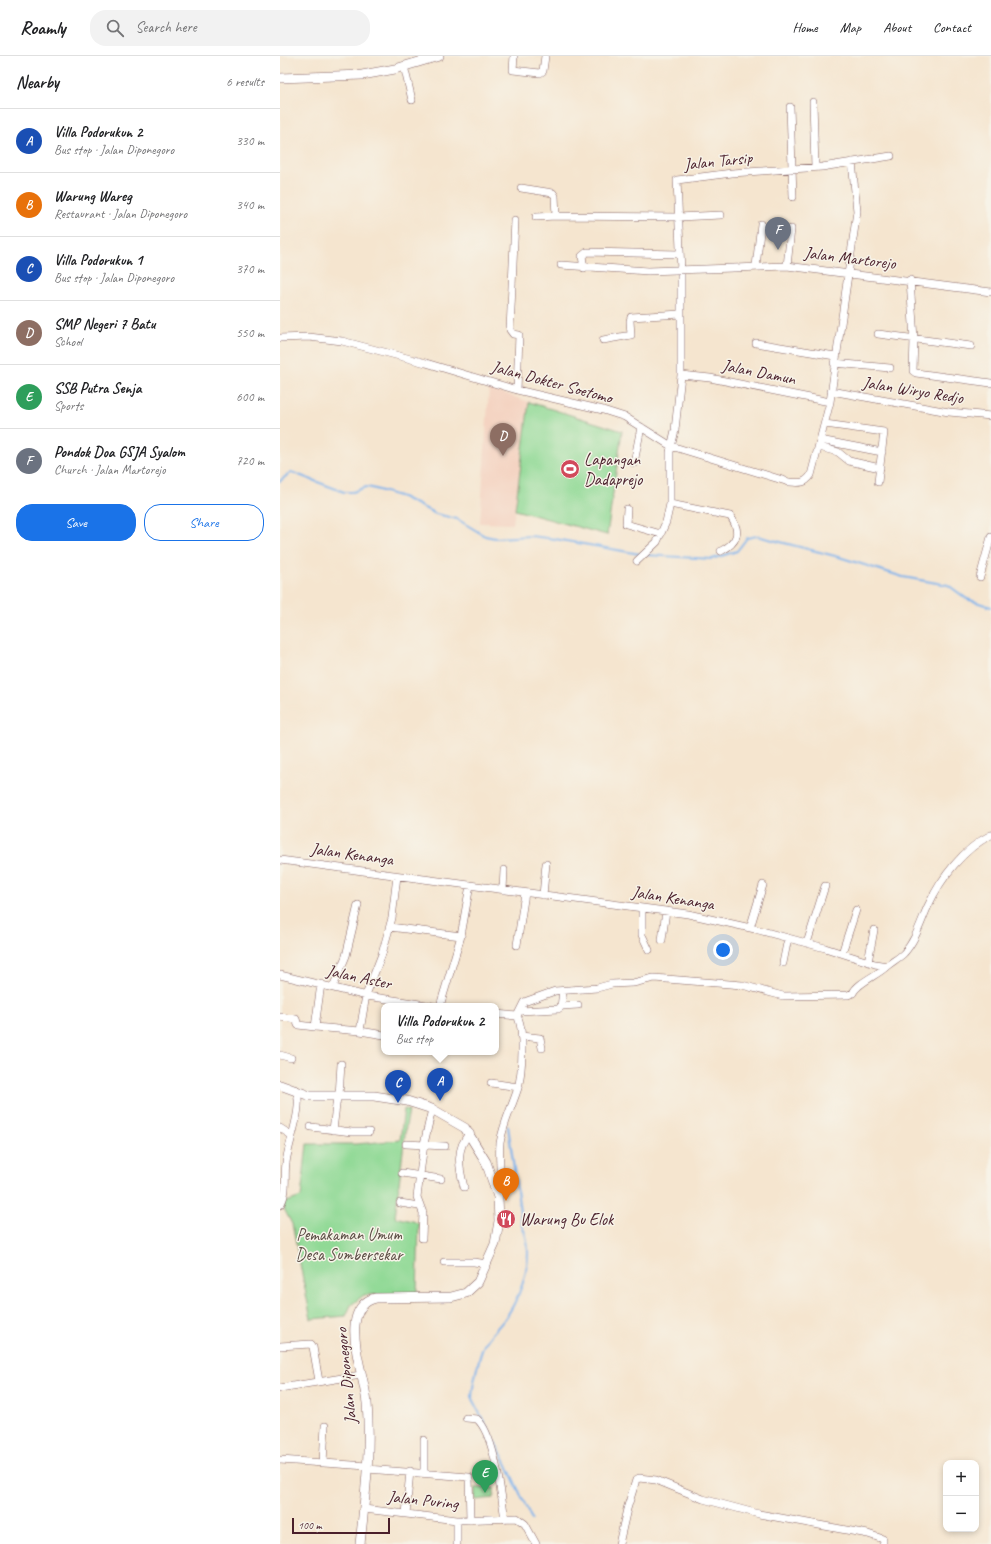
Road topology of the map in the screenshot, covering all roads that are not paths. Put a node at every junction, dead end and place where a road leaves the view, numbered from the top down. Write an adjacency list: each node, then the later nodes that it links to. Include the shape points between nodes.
1 (439, 56): 4 (main road)
2 (514, 56): 3 (street, via 514,70 540,73 543,71)
3 (545, 56)
4 (404, 66): 5 (main road, via 362,75); 6 (street)
5 (280, 78)
6 (412, 100)
7 (813, 102): 11 (street)
8 (790, 107): 12 (street)
9 (891, 156): 10 (street, Jalan Tarsip)
10 (852, 162): 11 (street, Jalan Tarsip); 28 (street, via 857,211)
11 (814, 167): 12 (street, Jalan Tarsip)
12 (793, 169): 14 (street); 18 (street, Jalan Tarsip, via 681,178 676,183)
13 (521, 188): 16 (street, via 553,193 556,196)
14 (793, 196)
15 (721, 215): 18 (street)
16 (556, 216): 17 (street); 18 (street)
17 (536, 217)
18 (678, 217): 22 (street, Jalan Tarsip)
19 (515, 220): 42 (street, via 510,330 513,334 519,335)
20 (761, 224): 24 (street)
21 (791, 229): 25 (street)
22 (679, 254): 26 (street, via 587,252 582,256); 27 (street, Jalan Tarsip)
23 (561, 265): 26 (street, Jalan Martorejo)
24 (756, 266): 25 (street, Jalan Martorejo); 27 (street, Jalan Martorejo)
25 (786, 266): 28 (street, Jalan Martorejo)
26 (584, 268): 27 (street, Jalan Martorejo, via 648,271)
27 (681, 269): 31 (street, Jalan Tarsip)
28 (848, 274): 29 (street, Jalan Martorejo); 38 (street)
29 (910, 280): 30 (street, Jalan Martorejo); 34 (street)
30 (991, 292)
31 (680, 314): 35 (street, via 631,317 631,335); 40 (street, Jalan Tarsip)
32 (878, 334): 34 (street)
33 (280, 338): 42 (street, Jalan Dokter Soetomo, via 309,337 342,341)
34 (914, 339): 37 (street); 41 (street, via 912,369 915,373)
35 (604, 340)
36 (756, 343): 38 (street)
37 (971, 346)
38 (835, 359): 39 (street); 43 (street)
39 (890, 368)
40 (681, 375): 44 (street, Jalan Damun, via 710,378); 49 (street, Jalan Tarsip)
41 (991, 383)
42 (517, 390): 47 (street, Jalan Dokter Soetomo, via 625,417)
43 (831, 391): 44 (street); 45 (street, Jalan Wiryo Redjo, via 949,412)
44 (830, 402): 46 (street)
45 (991, 416)
46 (825, 424): 48 (street); 50 (street, via 883,431 885,434)
47 (641, 427): 49 (street, Jalan Dokter Soetomo); 51 (street)
48 (820, 443): 49 (street, Jalan Dokter Soetomo, via 811,475 802,483 789,482); 50 (street); 52 (street, via 849,461)
49 (671, 446): 54 (street, Jalan Tarsip)
50 (882, 452): 52 (street)
51 (634, 463)
52 (880, 468): 53 (street)
53 (878, 482)
54 (670, 504): 56 (street, Jalan Tarsip); 58 (street, via 730,516 736,528 735,539 731,546)
55 (627, 509): 56 (street, via 626,524)
56 (661, 534): 59 (street, Jalan Tarsip, via 649,552)
57 (991, 537): 60 (street)
58 (720, 551)
59 (640, 559)
60 (980, 577)
61 (991, 835): 88 (street, via 971,849 954,866 928,906 911,945)
62 (280, 860): 65 (street, Jalan Kenanga)
63 (546, 864): 71 (street)
64 (504, 870): 69 (street)
65 (397, 876): 66 (street, Jalan Kenanga); 76 (street)
66 (470, 885): 69 (street, Jalan Kenanga); 79 (street)
67 (763, 885): 77 (street)
68 (825, 886): 82 (street)
69 (503, 890): 70 (street, Jalan Kenanga)
70 (525, 893): 71 (street, Jalan Kenanga); 83 (street)
71 (543, 895): 73 (street, Jalan Kenanga)
72 (358, 905): 91 (street, via 346,956)
73 (642, 908): 75 (street, Jalan Kenanga); 84 (street, via 642,934)
74 (856, 910): 85 (street)
75 (666, 911): 77 (street, Jalan Kenanga); 81 (street)
76 (390, 927): 79 (street); 93 (street)
77 (750, 928): 80 (street, Jalan Kenanga)
78 (874, 930): 86 (street)
79 (461, 936): 95 (street)
80 (788, 938): 82 (street, Jalan Kenanga); 87 (street)
81 (662, 940)
82 (807, 943): 85 (street, Jalan Kenanga)
83 (518, 945)
84 (649, 950)
85 (842, 953): 86 (street, Jalan Kenanga)
86 (868, 962): 88 (street, Jalan Kenanga)
87 (783, 963)
88 (887, 966): 92 (street, via 848,995 783,996 742,985 654,978)
89 (280, 976): 90 (street, Jalan Aster)
90 (321, 984): 91 (street, Jalan Aster); 101 (street)
91 (333, 987): 93 (street, Jalan Aster)
92 (563, 991): 97 (street); 99 (street, via 546,993 527,1000 522,1004)
93 (366, 995): 94 (street, Jalan Aster); 102 (street)
94 (404, 1003)
95 (441, 1003)
96 (578, 1005): 97 (street)
97 (561, 1006): 99 (street, via 553,1010)
98 (499, 1014): 99 (street)
99 (519, 1014): 104 (street)
100 (280, 1018): 101 (street, via 296,1019 298,1025)
101 (314, 1026): 102 (street)
102 (360, 1031): 103 (street)
103 (381, 1034)
104 (521, 1036): 105 (street, via 540,1038); 111 (street)
105 (542, 1048)
106 (280, 1055): 107 (street)
107 (291, 1058)
108 (341, 1064): 114 (street)
109 (491, 1083): 111 (street)
110 (280, 1085): 112 (main road, Jalan Diponegoro)
111 (518, 1087): 132 (street, via 502,1133)
112 (296, 1090): 113 (main road, Jalan Diponegoro); 115 (street)
113 (310, 1096): 114 (main road, Jalan Diponegoro); 115 (street)
114 (338, 1097): 116 (main road, Jalan Diponegoro, via 374,1096 397,1099); 119 (street)
115 (299, 1102): 122 (street)
116 (432, 1109): 121 (main road, Jalan Diponegoro, via 459,1123); 124 (street)
117 (311, 1127): 119 (street)
118 (280, 1128): 122 (street)
119 (333, 1130): 120 (street)
120 (369, 1132)
121 (470, 1133): 130 (street, via 462,1142 459,1157); 132 (main road, Jalan Diponegoro, via 486,1162)
122 (292, 1135): 126 (street)
123 (406, 1144): 124 (street)
124 (424, 1144): 125 (street); 128 (street)
125 (445, 1146)
126 (283, 1161): 131 (street)
127 (402, 1173): 128 (street)
128 (421, 1176): 129 (street); 135 (street, via 417,1197)
129 (441, 1178)
130 (464, 1186)
131 (282, 1188): 134 (street, via 283,1198)
132 (498, 1197): 138 (main road, Jalan Diponegoro, via 498,1227)
133 (400, 1203): 135 (street)
134 (280, 1205)
135 (419, 1206): 136 (street, via 423,1213)
136 (422, 1238)
137 (444, 1262): 138 (street)
138 (487, 1264): 140 (main road, Jalan Diponegoro, via 475,1286 459,1295 442,1298 383,1297 365,1302 355,1323)
139 (280, 1346): 141 (street, via 311,1344)
140 (361, 1375): 141 (street); 148 (main road, Jalan Diponegoro, via 367,1403)
141 (319, 1381): 142 (street)
142 (280, 1388)
143 (466, 1418): 153 (street, via 477,1419 484,1429 495,1457)
144 (325, 1426): 147 (street)
145 (424, 1440): 150 (street)
146 (280, 1460): 147 (street)
147 (323, 1463): 148 (street)
148 (367, 1468): 149 (street); 151 (main road, Jalan Diponegoro)
149 (410, 1472): 150 (street); 152 (street)
150 (424, 1473): 155 (street, via 470,1478)
151 (364, 1509): 152 (street, Jalan Puring); 156 (main road, Jalan Diponegoro)
152 (406, 1514): 154 (street, Jalan Puring)
153 (505, 1519): 155 (street, Jalan Puring); 158 (street, Jalan Puring, via 522,1520)
154 (457, 1520): 155 (street, Jalan Puring); 157 (street)
155 (470, 1520)
156 (360, 1544)
157 (457, 1544)
158 (536, 1544)
159 (619, 1544): 160 (street, via 627,1509 636,1480 639,1478 656,1480 703,1499 759,1514 868,1534 884,1539)
160 (883, 1544)

